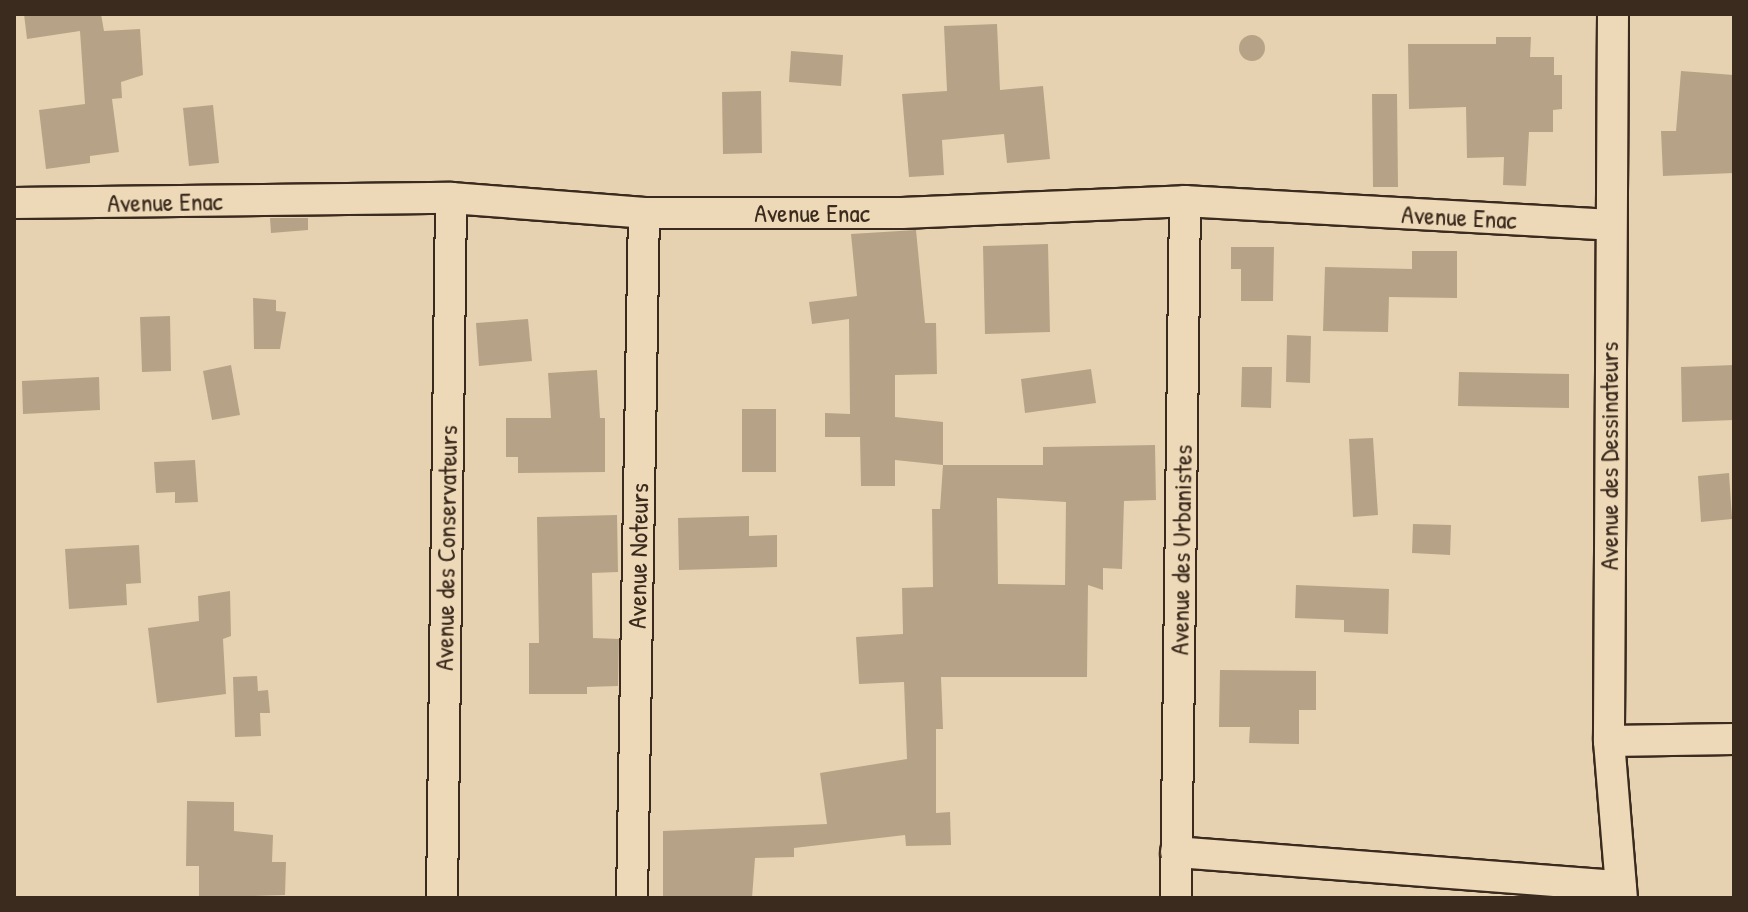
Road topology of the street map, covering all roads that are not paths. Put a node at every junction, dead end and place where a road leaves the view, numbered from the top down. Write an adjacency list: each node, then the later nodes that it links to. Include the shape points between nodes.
1 (1613, 14): 6 (street, Avenue des Dessinateurs)
2 (451, 198): 4 (street, Avenue Enac); 5 (street, Avenue Enac); 11 (street, Avenue des Conservateurs)
3 (1185, 201): 5 (street, Avenue Enac, via 902,213); 6 (street, Avenue Enac); 9 (street, Avenue des Urbanistes)
4 (14, 203)
5 (644, 213): 12 (street, Avenue Noteurs)
6 (1610, 225): 8 (street, Avenue des Dessinateurs)
7 (1734, 739): 8 (street)
8 (1609, 741): 10 (street, Avenue des Dessinateurs)
9 (1176, 852): 10 (street); 13 (street, Avenue des Urbanistes)
10 (1621, 892)
11 (442, 898)
12 (632, 898)
13 (1176, 898)

